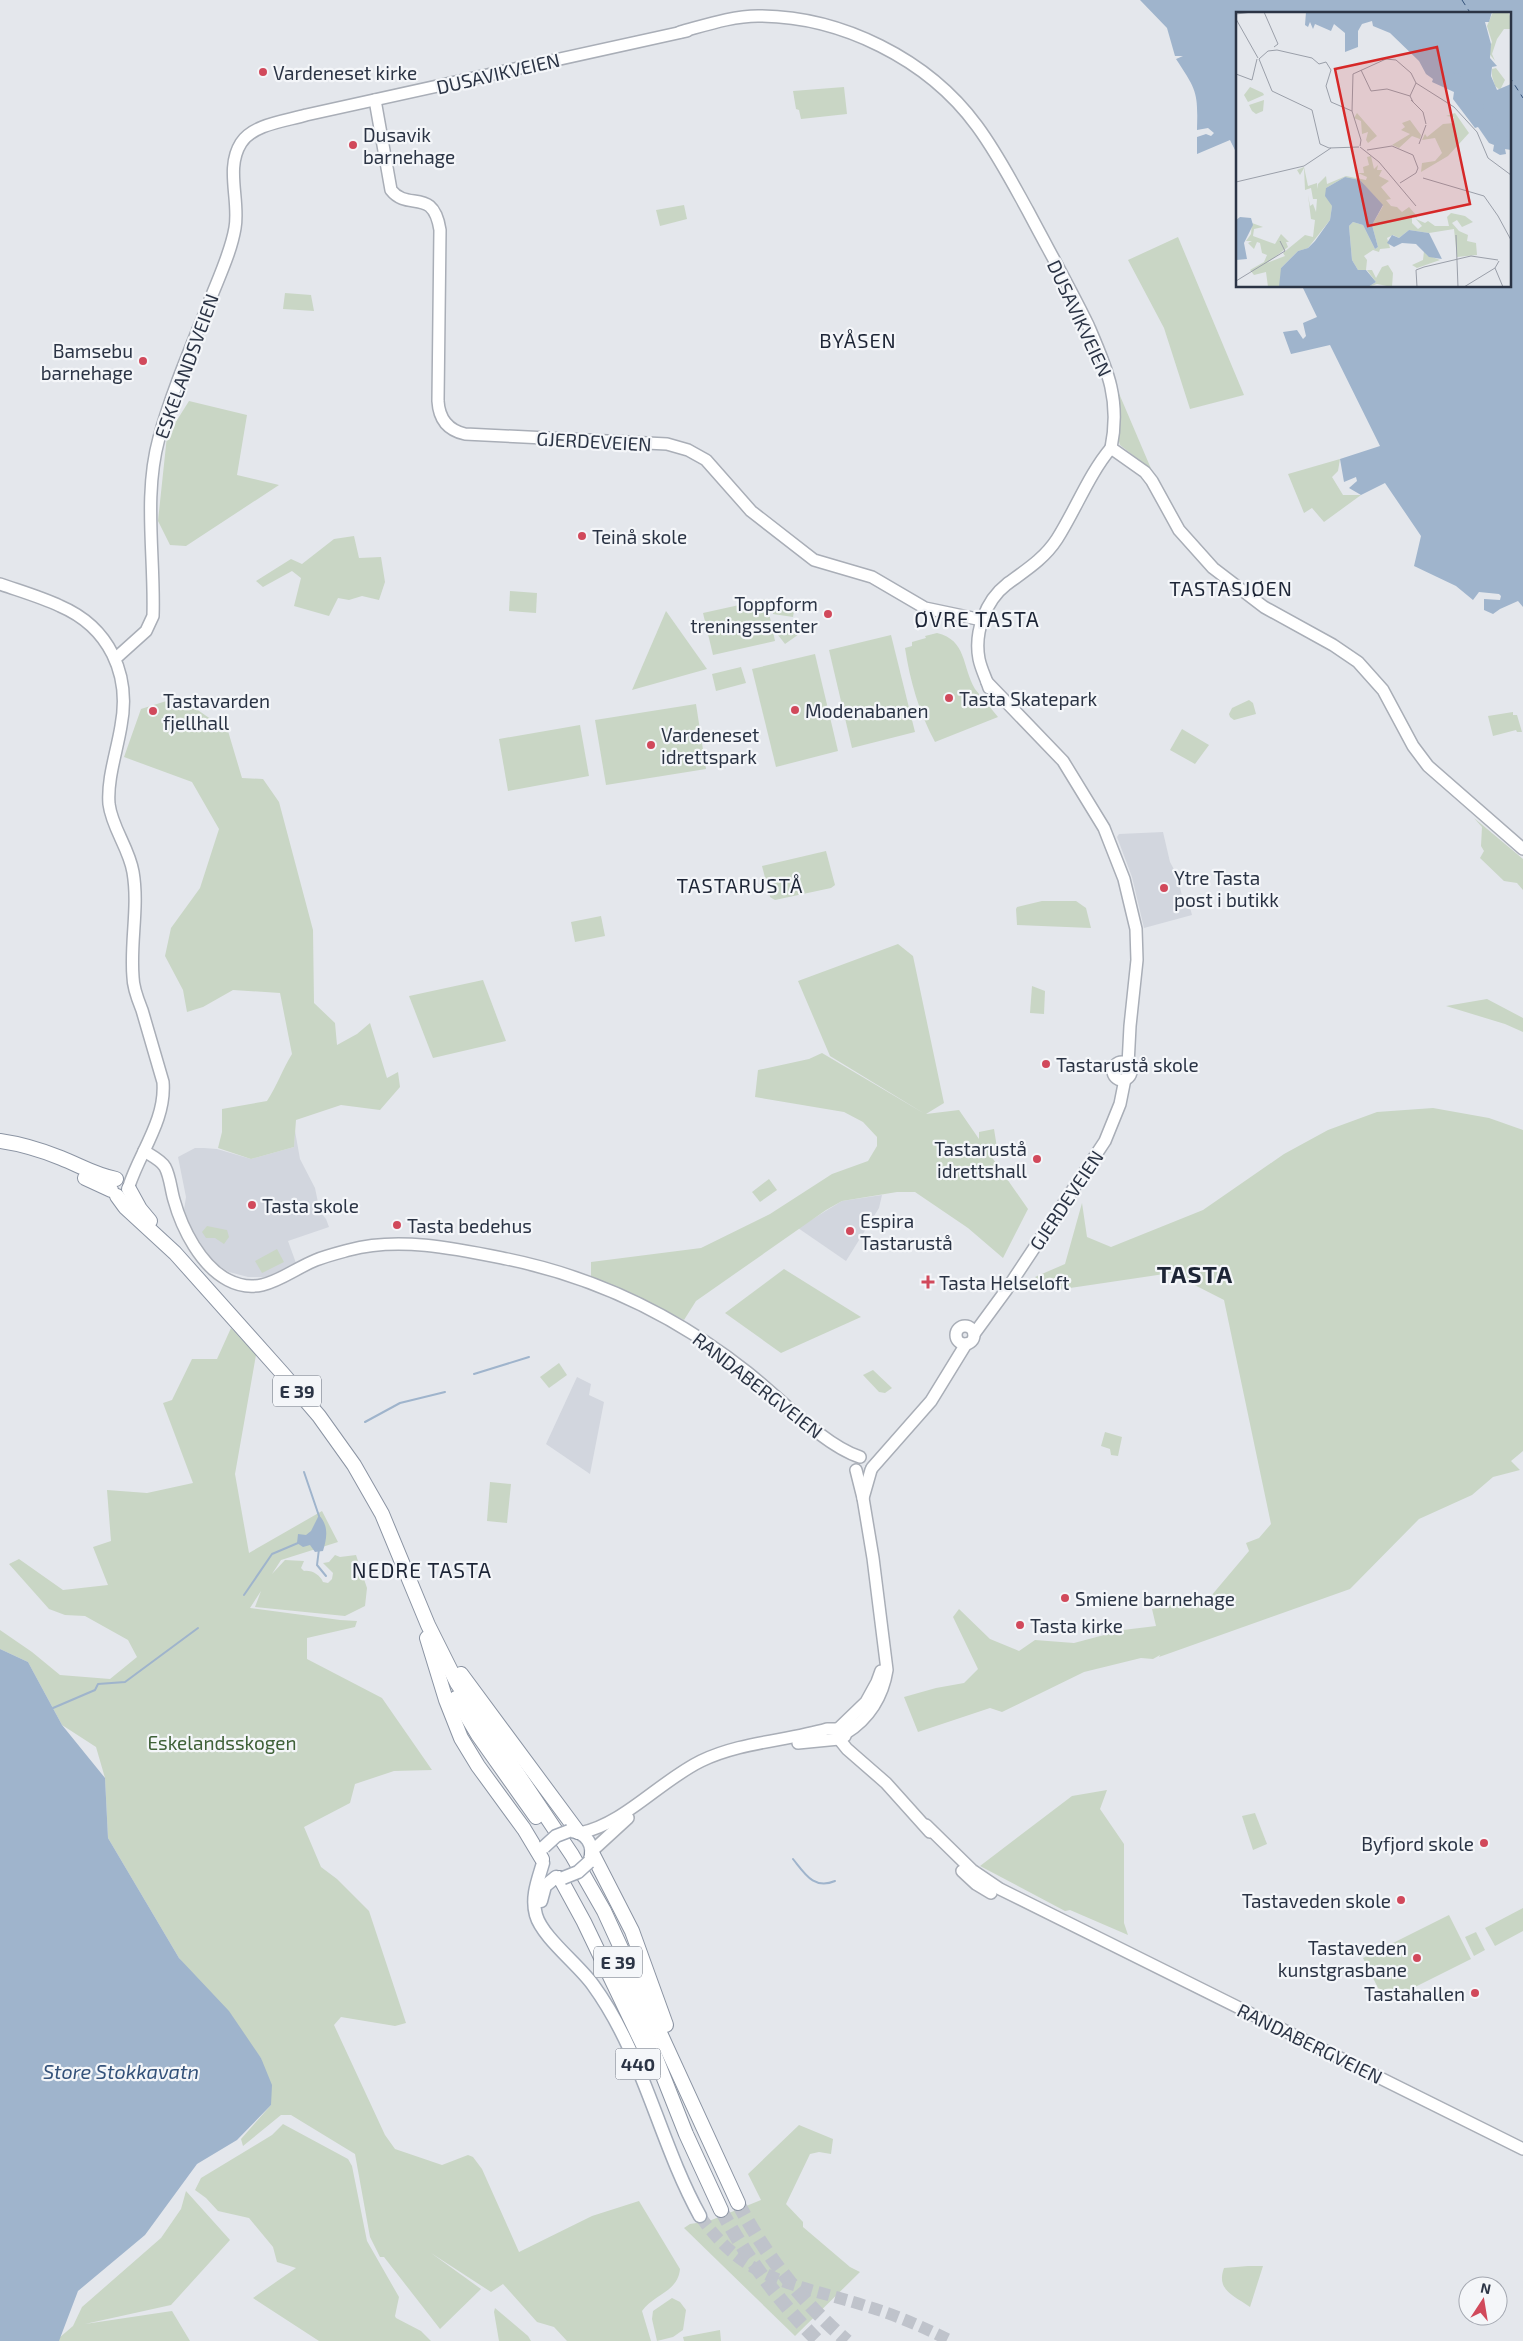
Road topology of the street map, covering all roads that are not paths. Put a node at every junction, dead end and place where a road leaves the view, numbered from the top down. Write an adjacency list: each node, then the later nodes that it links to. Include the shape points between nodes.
1 (375, 100): 2 (main road, DUSAVIKVEIEN, via 260,128 246,136); 3 (main road, DUSAVIKVEIEN, via 680,32 777,18 824,24 852,33 896,54 936,82 977,126 997,156 1071,290 1100,353 1115,402 1116,424); 5 (main road, GJERDEVEIEN, via 391,190 400,197 426,203 439,219 438,401 442,418 449,427 465,434 680,447 706,460 751,511 814,560 872,577 925,608)
2 (238, 150): 6 (main road, ESKELANDSVEIEN, via 234,164 235,229 175,386 159,440 151,505 153,616 137,640)
3 (1111, 448): 5 (main road, via 1050,548 1035,565 999,592); 7 (main road, via 1152,480 1179,530 1213,568 1264,607 1358,662 1383,690 1412,746 1428,766)
4 (0, 584): 6 (main road, via 60,606 82,618 100,634)
5 (982, 620): 12 (main road, GJERDEVEIEN, via 978,645 980,666 987,682 1063,762 1104,828 1129,894 1136,929 1137,960 1123,1065 1113,1071 1121,1079 1109,1133)
6 (114, 654): 10 (main road, via 124,696 109,805 132,870 135,890 131,954 133,980 164,1082 161,1112)
7 (1523, 849)
8 (0, 1141): 11 (highway, via 25,1145 61,1158)
9 (0, 1147): 11 (highway, E 39)
10 (144, 1151): 11 (main road); 19 (main road, RANDABERGVEIEN, via 164,1165 182,1224 208,1264 228,1280 242,1286 262,1287 274,1283 315,1260 351,1249 395,1245 468,1251 564,1273 655,1311 692,1333 747,1372)
11 (120, 1186): 24 (highway, E 39, via 125,1207 174,1253 319,1416 343,1448)
12 (991, 1311): 13 (main road, GJERDEVEIEN); 14 (main road, GJERDEVEIEN)
13 (964, 1325): 14 (main road); 15 (main road, via 959,1327)
14 (974, 1334): 16 (main road, via 972,1341)
15 (956, 1337): 16 (main road, via 960,1343); 17 (main road)
16 (966, 1344): 17 (main road)
17 (951, 1369): 18 (main road, via 931,1401)
18 (889, 1447): 20 (main road); 22 (main road)
19 (840, 1448): 20 (main road, RANDABERGVEIEN); 21 (main road, RANDABERGVEIEN)
20 (863, 1456): 21 (main road, via 855,1462); 22 (main road, via 871,1460)
21 (856, 1469): 22 (main road, via 864,1474); 23 (main road, RANDABERGVEIEN)
22 (872, 1469): 23 (main road, RANDABERGVEIEN)
23 (863, 1498): 27 (main road, RANDABERGVEIEN, via 887,1670 879,1697 864,1717)
24 (375, 1503): 25 (highway, E 39); 26 (highway, E 39)
25 (425, 1618): 29 (highway, E 39); 34 (highway, E 39, via 461,1690 572,1855 604,1911)
26 (427, 1635): 30 (highway, E 39, via 446,1700 462,1738 478,1766); 35 (highway, E 39, via 447,1681 478,1735 548,1835 596,1916 627,1982)
27 (841, 1734): 28 (main road); 36 (main road, RANDABERGVEIEN, via 847,1749 873,1770 965,1864 990,1884)
28 (734, 1750): 29 (main road, via 693,1765 608,1824); 31 (main road, via 704,1764 641,1807)
29 (576, 1832): 30 (main road, bridge, via 553,1838); 31 (main road, via 588,1840)
30 (543, 1856): 32 (main road, via 547,1871); 33 (main road, 440, via 534,1906)
31 (591, 1856): 32 (main road, bridge, via 578,1872); 34 (highway, E 39, via 621,1906 636,1941 685,2077)
32 (560, 1878): 33 (main road, via 545,1886 541,1895); 35 (highway, E 39, via 648,2054 668,2103)
33 (544, 1931): 39 (main road, 440, via 588,1978 620,2027 680,2176)
34 (684, 2087): 37 (highway, E 39)
35 (678, 2115): 38 (highway, E 39)
36 (1523, 2149)
37 (738, 2203)
38 (721, 2210)
39 (700, 2216)

